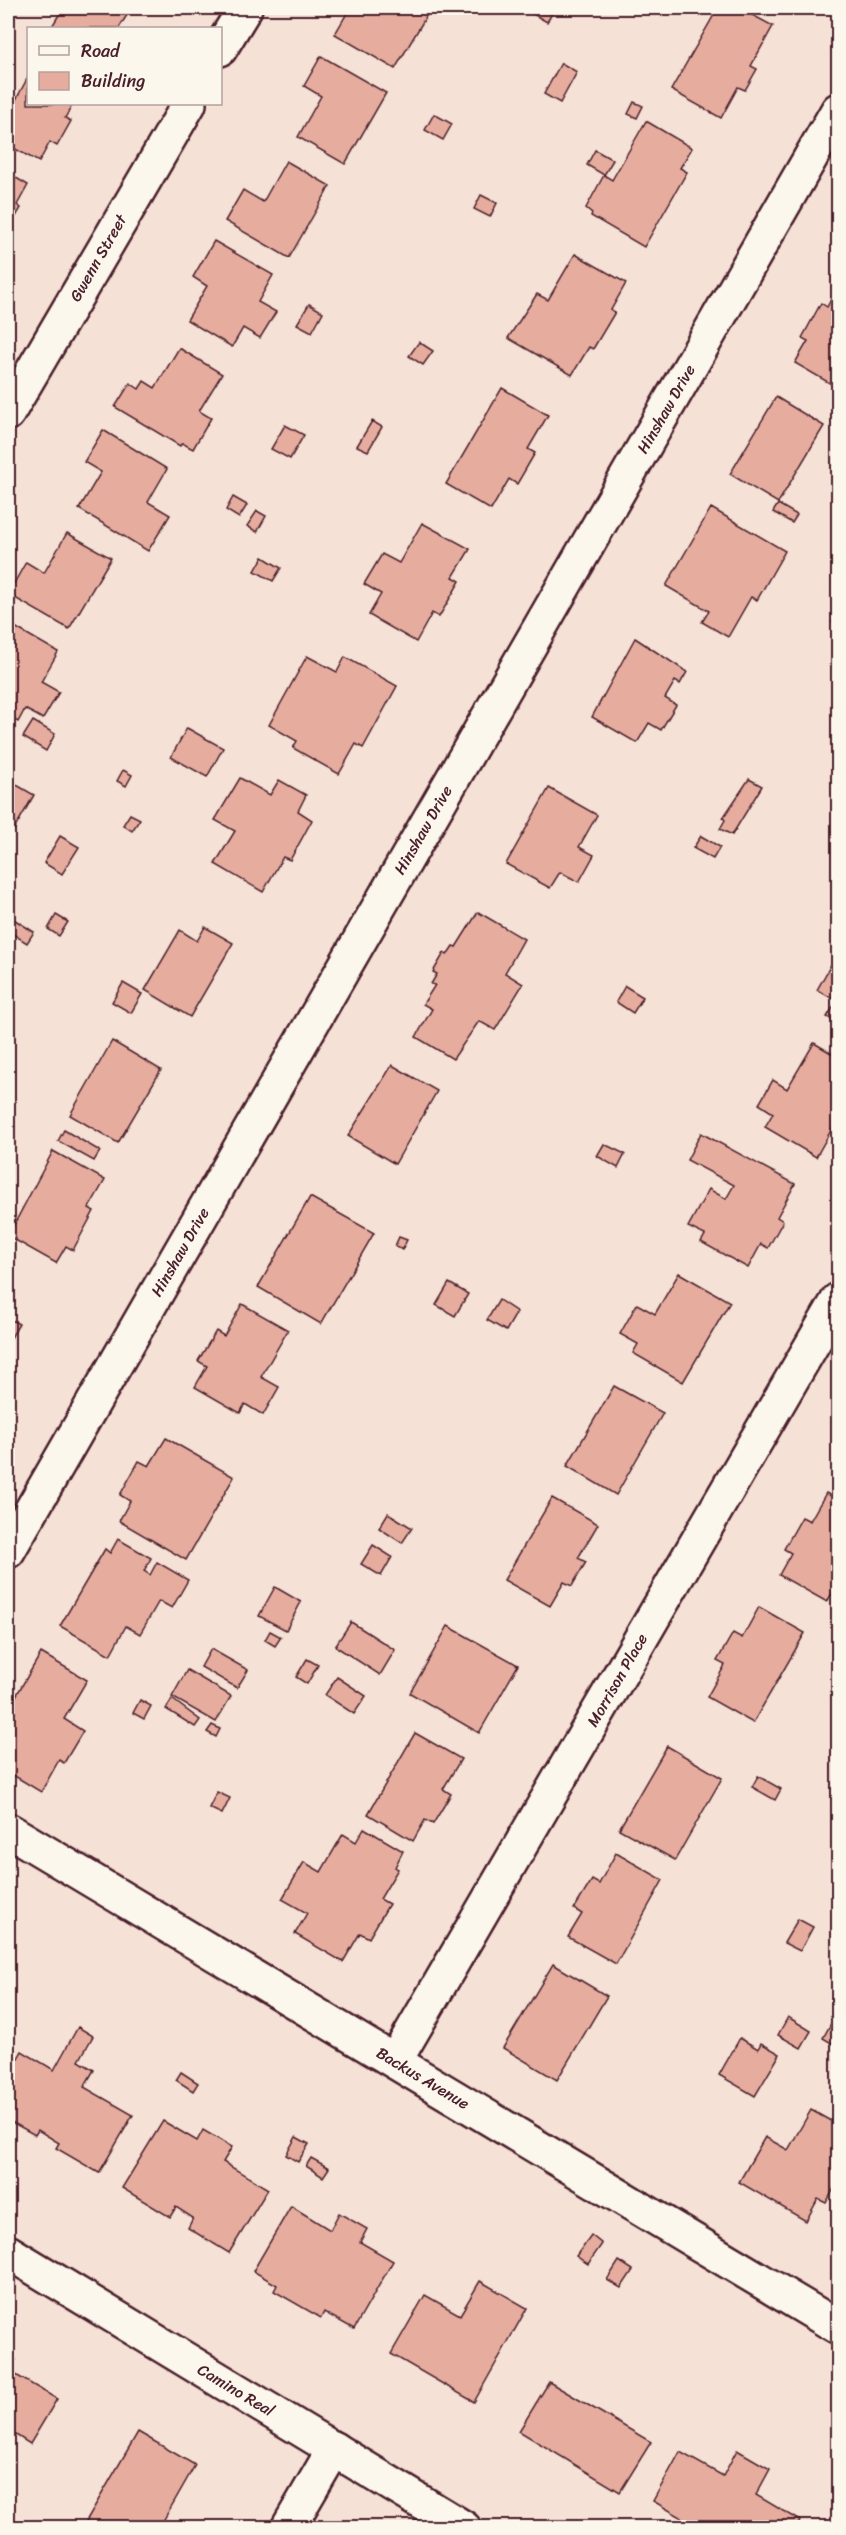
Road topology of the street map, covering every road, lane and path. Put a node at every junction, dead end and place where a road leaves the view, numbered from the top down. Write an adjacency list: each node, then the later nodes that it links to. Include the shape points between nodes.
1 (245, 8): 2 (street)
2 (222, 46)
3 (188, 105): 5 (street, Gwenn Street)
4 (838, 110): 7 (street, Hinshaw Drive)
5 (8, 413)
6 (838, 1300): 9 (street, Morrison Place)
7 (8, 1551)
8 (8, 1830): 9 (street, Backus Avenue)
9 (395, 2061): 11 (street, Backus Avenue)
10 (8, 2252): 12 (street, Camino Real)
11 (838, 2327)
12 (334, 2449): 13 (street); 14 (street, Camino Real)
13 (288, 2528)
14 (464, 2528)

